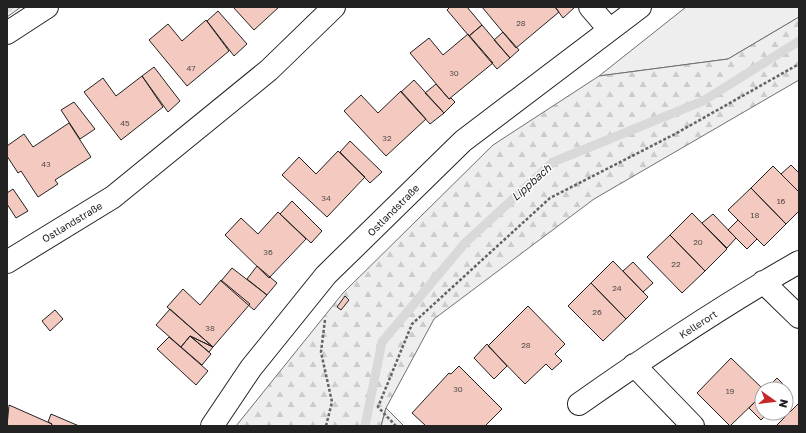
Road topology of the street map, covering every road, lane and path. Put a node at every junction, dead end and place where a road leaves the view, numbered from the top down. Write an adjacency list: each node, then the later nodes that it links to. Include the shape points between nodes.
1 (47, 7): 6 (street)
2 (334, 7): 8 (street, Ostlandstraße, via 269,70 113,197)
3 (590, 7): 5 (street)
4 (640, 7): 5 (street, Ostlandstraße)
5 (609, 29): 15 (street, Ostlandstraße, via 463,141 326,275 251,368)
6 (7, 33)
7 (799, 64): 17 (path, via 675,134 544,203 412,324 378,407)
8 (7, 262)
9 (799, 262): 10 (street, Kellerort)
10 (763, 282): 12 (street); 13 (street, Kellerort)
11 (325, 317): 16 (path, via 321,352 332,402)
12 (799, 318)
13 (634, 365): 14 (street, Kellerort); 18 (street)
14 (579, 404)
15 (212, 426)
16 (326, 426)
17 (396, 426)
18 (693, 426)

